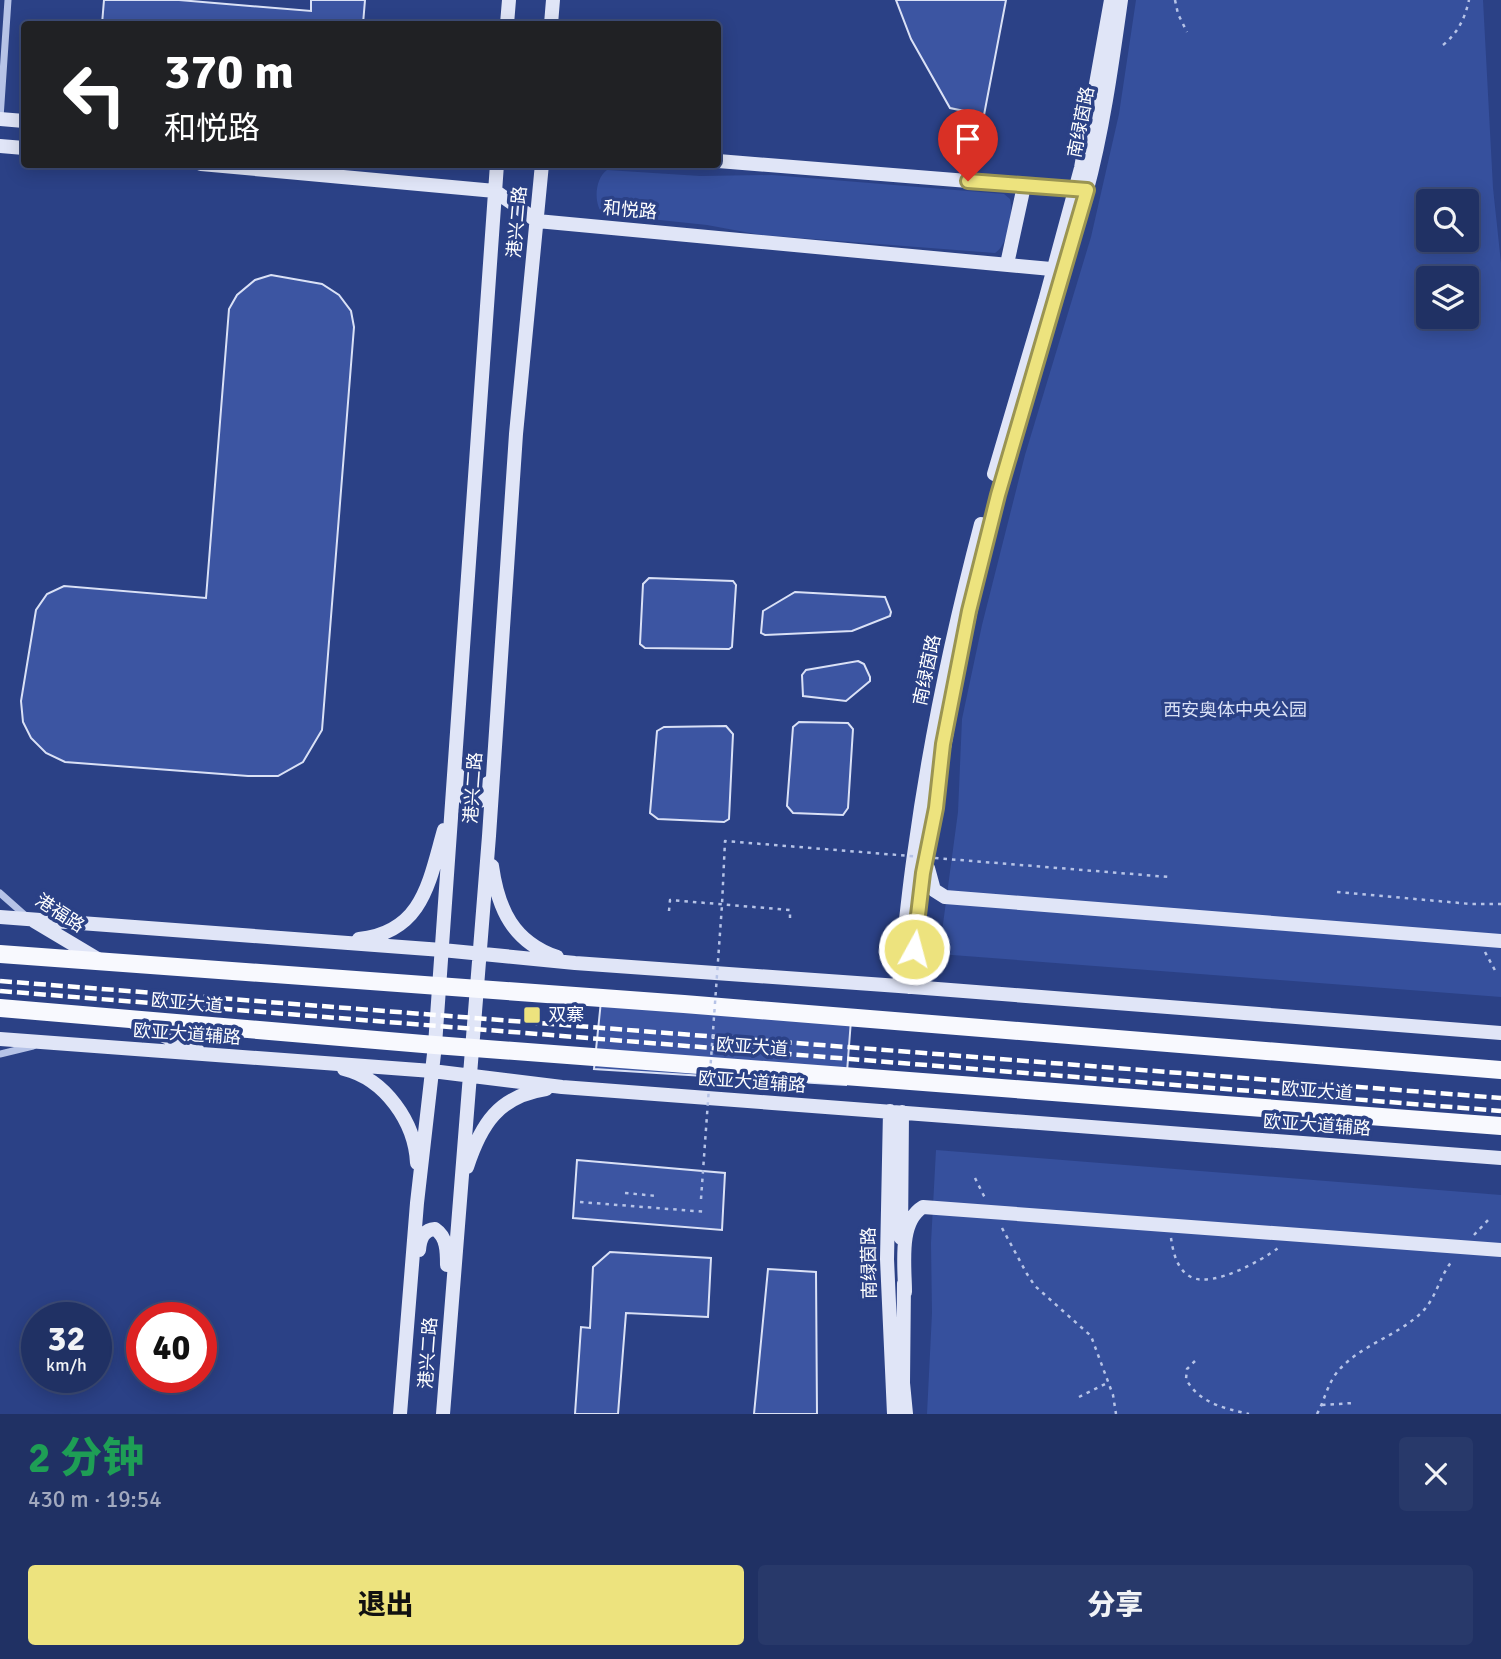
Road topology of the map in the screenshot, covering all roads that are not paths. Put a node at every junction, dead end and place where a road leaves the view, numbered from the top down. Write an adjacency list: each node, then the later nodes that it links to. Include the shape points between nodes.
1 (8, 0): 8 (street)
2 (509, 0): 6 (street)
3 (552, 0): 7 (street)
4 (1111, 0): 17 (street, 南绿茵路)
5 (1121, 0): 17 (street, 南绿茵路, via 1107,94)
6 (507, 21)
7 (551, 21)
8 (0, 118): 9 (street)
9 (21, 121)
10 (0, 146): 11 (street)
11 (21, 148)
12 (721, 161): 16 (street)
13 (245, 168): 18 (street)
14 (497, 168): 18 (street, 港兴二路)
15 (541, 168): 19 (street, 港兴二路)
16 (1024, 186): 17 (street); 20 (street)
17 (1081, 190): 21 (street, 南绿茵路)
18 (495, 191): 19 (street); 22 (street, 港兴二路)
19 (537, 221): 20 (street, 和悦路); 23 (street, 港兴二路, via 516,434)
20 (1007, 264): 21 (street, 和悦路)
21 (1059, 270): 26 (street, 南绿茵路, via 969,611); 38 (street, 南绿茵路, via 1004,437 955,629 922,802)
22 (457, 722): 23 (street, via 465,800 480,800); 24 (street, 港兴二路)
23 (493, 764): 25 (street, 港兴二路)
24 (453, 794): 31 (street, via 427,886 402,925 363,939); 32 (street, 港兴二路)
25 (489, 836): 33 (street, 港兴二路); 36 (street, via 498,900 511,924 531,944)
26 (930, 837): 30 (street, via 931,883 945,897); 38 (street, 南绿茵路)
27 (0, 893): 29 (street, 港福路)
28 (0, 917): 29 (street)
29 (31, 919): 31 (street); 35 (street, 港福路)
30 (1501, 941)
31 (330, 942): 32 (street)
32 (442, 950): 33 (street); 37 (street, 港兴二路)
33 (478, 953): 36 (street); 39 (street, 港兴二路)
34 (0, 954): 35 (main road, 欧亚大道)
35 (102, 962): 37 (main road, 欧亚大道)
36 (575, 963): 38 (street)
37 (438, 986): 39 (main road, 欧亚大道); 45 (street, 港兴二路)
38 (904, 986): 42 (street)
39 (476, 989): 46 (street, 港兴二路); 50 (main road, 欧亚大道)
40 (0, 1008): 41 (main road, 欧亚大道)
41 (125, 1018): 45 (main road, 欧亚大道); 48 (street)
42 (1501, 1033)
43 (0, 1040): 44 (street, 欧亚大道辅路)
44 (50, 1043): 47 (street); 48 (street, 欧亚大道辅路)
45 (435, 1045): 46 (main road, 欧亚大道); 51 (street, 港兴二路)
46 (471, 1047): 52 (street, 港兴二路); 55 (main road, 欧亚大道)
47 (0, 1054)
48 (206, 1055): 49 (street, 欧亚大道辅路)
49 (316, 1063): 51 (street, 欧亚大道辅路); 57 (street, via 352,1071 388,1094 417,1153)
50 (1501, 1070)
51 (432, 1071): 52 (street, 欧亚大道辅路); 57 (street, 港兴二路)
52 (469, 1075): 53 (street, 欧亚大道辅路); 58 (street, 港兴二路)
53 (562, 1087): 54 (street, 欧亚大道辅路); 58 (street, via 532,1091 499,1108 471,1156)
54 (896, 1112): 56 (street, 欧亚大道辅路); 60 (street, 南绿茵路); 65 (street, 南绿茵路, via 887,1259)
55 (1501, 1126)
56 (1501, 1158)
57 (417, 1203): 61 (street, 港兴二路)
58 (458, 1206): 62 (street, 港兴二路)
59 (1501, 1250): 60 (street, via 923,1207 908,1228)
60 (905, 1292): 66 (street, 南绿茵路)
61 (408, 1312): 62 (street, via 423,1236 435,1229 447,1249); 63 (street, 港兴二路)
62 (449, 1329): 64 (street, 港兴二路)
63 (400, 1414)
64 (443, 1414)
65 (894, 1414)
66 (905, 1414)

